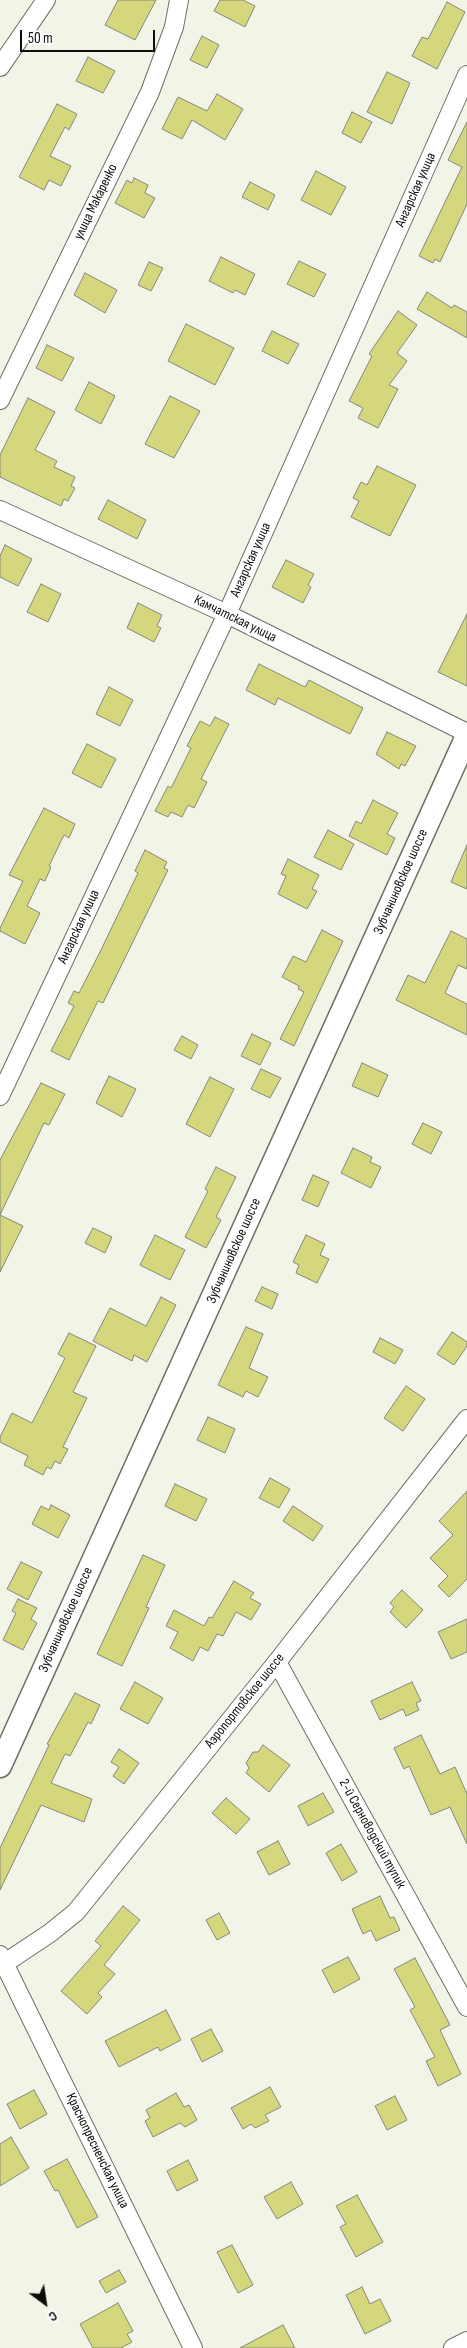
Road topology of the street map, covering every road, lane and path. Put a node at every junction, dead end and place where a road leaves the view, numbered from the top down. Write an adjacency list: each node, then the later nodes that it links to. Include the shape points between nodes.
1 (46, 0): 3 (street)
2 (179, 0): 5 (street, улица Макаренко, via 174,27 150,92)
3 (0, 68)
4 (467, 75): 7 (street, Ангарская улица)
5 (0, 400)
6 (0, 510): 7 (street, Камчатская улица)
7 (227, 614): 8 (street, Камчатская улица); 9 (street, Ангарская улица)
8 (467, 734): 12 (main road, Зубчаниновское шоссе)
9 (0, 1096)
10 (467, 1420): 11 (street, Аэропортовское шоссе)
11 (277, 1662): 13 (street, Аэропортовское шоссе, via 76,1912 50,1933); 14 (street, 2-й Серноводский тупик)
12 (0, 1766)
13 (2, 1959): 16 (street, Краснопресненская улица)
14 (467, 2007)
15 (467, 2341): 17 (street)
16 (193, 2348)
17 (453, 2348)

